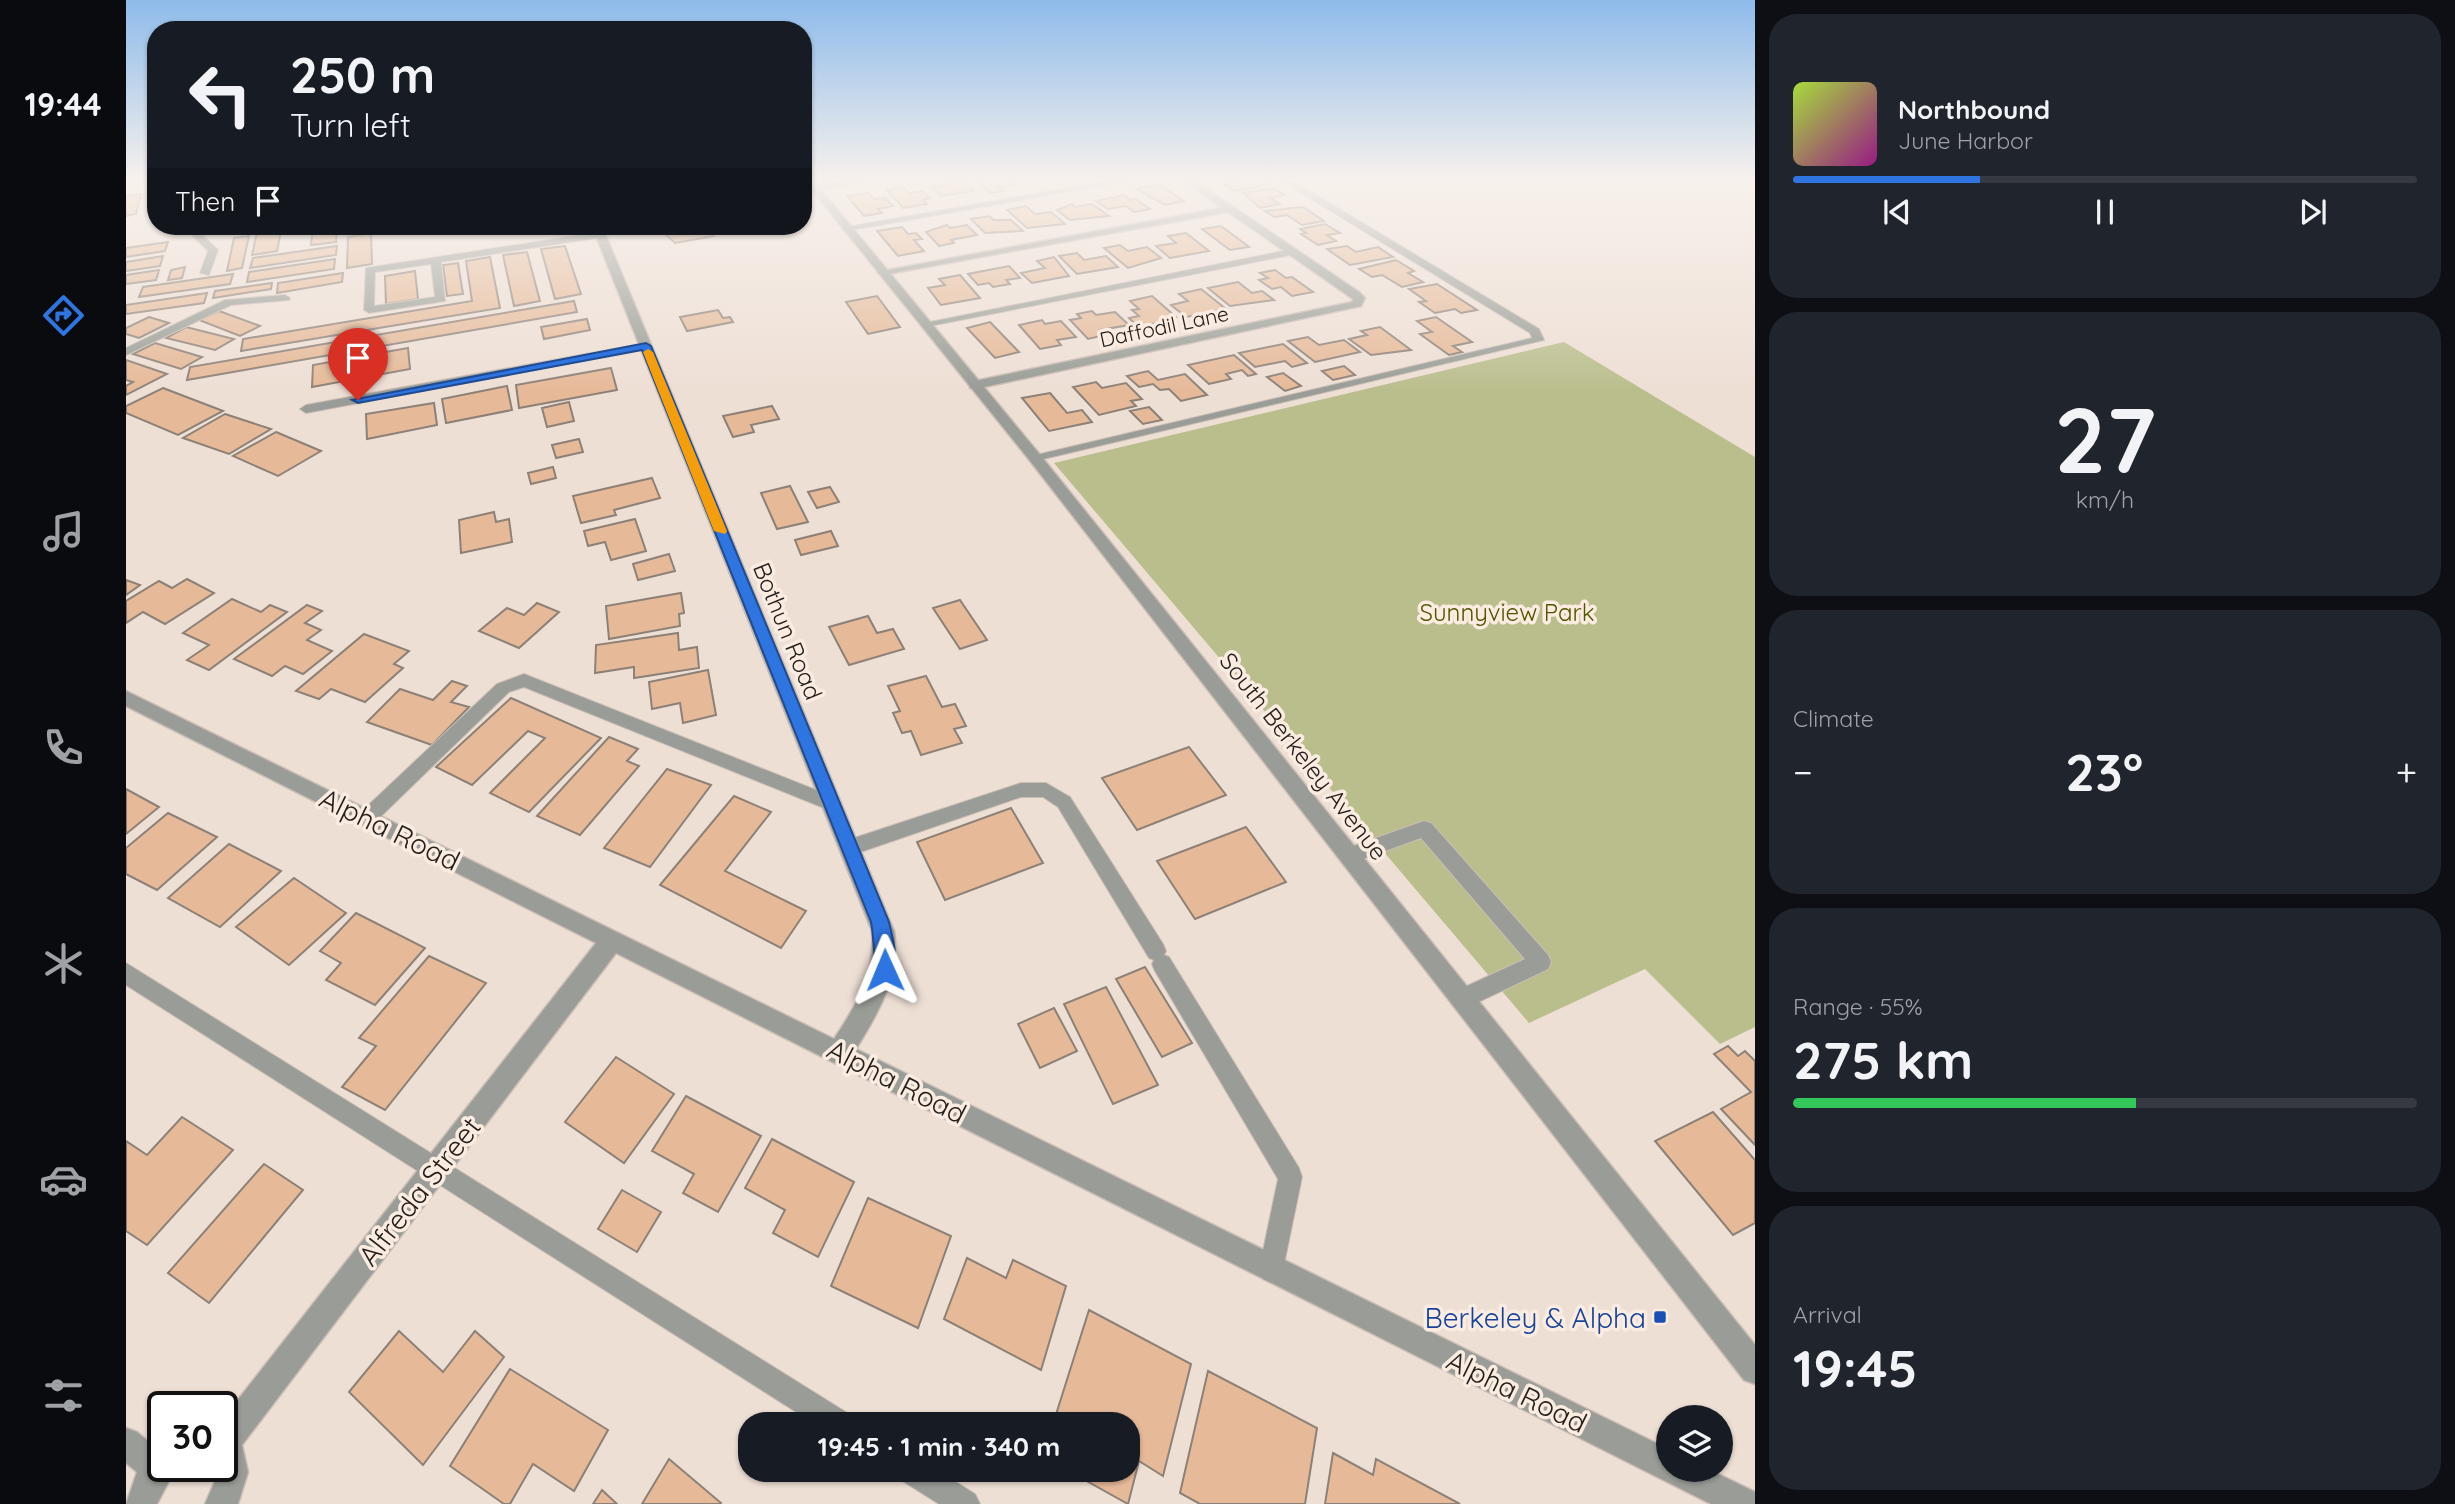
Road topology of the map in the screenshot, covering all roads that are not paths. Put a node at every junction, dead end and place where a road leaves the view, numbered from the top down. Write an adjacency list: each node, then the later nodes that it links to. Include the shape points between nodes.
1 (213, 250): 11 (lane)
2 (489, 250): 9 (lane)
3 (606, 250): 16 (street, Bothun Road)
4 (865, 250): 10 (street, South Berkeley Avenue)
5 (1003, 250): 10 (street)
6 (1290, 250): 8 (street)
7 (1401, 250): 20 (lane, via 1535,331 1538,340)
8 (1293, 252): 13 (lane); 18 (street, Daffodil Lane, via 1360,300 1352,306)
9 (436, 260): 9 (lane, via 441,299 369,310 370,270)
10 (883, 272): 13 (street, South Berkeley Avenue)
11 (205, 273)
12 (285, 298): 15 (lane, via 229,302)
13 (925, 324): 18 (street, South Berkeley Avenue)
14 (126, 342): 15 (lane)
15 (139, 346): 17 (lane)
16 (646, 346): 19 (lane); 22 (street, Bothun Road)
17 (126, 352)
18 (975, 385): 20 (street, South Berkeley Avenue)
19 (306, 409)
20 (1036, 459): 25 (street, South Berkeley Avenue)
21 (126, 698): 23 (street, Alpha Road)
22 (830, 803): 23 (lane, via 524,680 503,688); 24 (street, Bothun Road)
23 (367, 818): 26 (street, Alpha Road)
24 (849, 848): 29 (street, Bothun Road, via 883,931 887,960 881,981); 31 (lane, via 1021,790 1046,790 1064,802 1290,1177)
25 (1349, 856): 28 (street, South Berkeley Avenue); 28 (lane, via 1424,829 1541,962)
26 (613, 939): 29 (street, Alpha Road); 30 (street, Alfreda Street)
27 (126, 973): 30 (lane)
28 (1462, 999): 32 (street, South Berkeley Avenue)
29 (840, 1052): 31 (street, Alpha Road)
30 (436, 1170): 33 (lane); 34 (street, Alfreda Street)
31 (1272, 1270): 37 (street, Alpha Road)
32 (1755, 1368)
33 (820, 1412)
34 (238, 1423)
35 (126, 1443): 36 (street)
36 (147, 1457)
37 (1656, 1460)
38 (152, 1482): 42 (street)
39 (231, 1482): 43 (street)
40 (930, 1482): 44 (lane)
41 (1700, 1482): 45 (street)
42 (141, 1504)
43 (220, 1504)
44 (965, 1504)
45 (1745, 1504)

